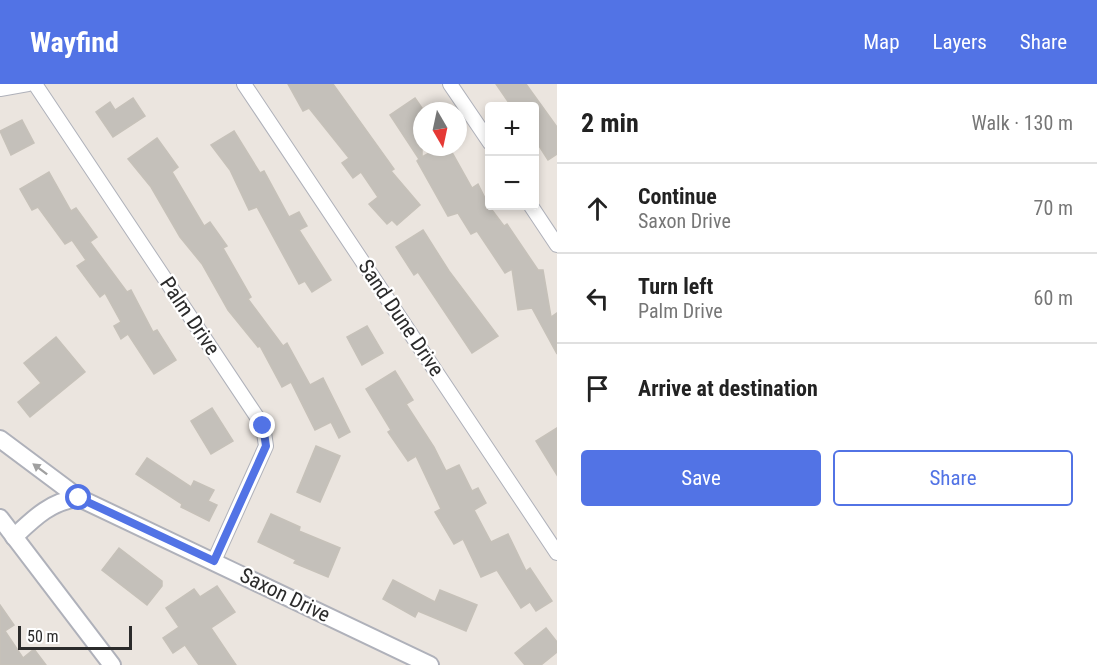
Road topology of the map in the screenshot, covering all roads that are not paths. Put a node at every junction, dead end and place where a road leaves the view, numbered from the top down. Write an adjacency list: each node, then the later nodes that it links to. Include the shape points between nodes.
1 (28, 84): 5 (street)
2 (35, 84): 14 (street, Palm Drive, via 263,426 266,446)
3 (244, 84): 13 (street, Sand Dune Drive)
4 (450, 84): 6 (street)
5 (0, 89)
6 (485, 137)
7 (534, 210): 8 (street)
8 (557, 245)
9 (0, 439): 10 (street, Saxon Drive, one-way to 9)
10 (79, 498): 12 (street, via 46,509); 14 (street, Saxon Drive)
11 (0, 518): 12 (street)
12 (14, 537): 15 (street)
13 (557, 553)
14 (214, 561): 16 (street, Saxon Drive)
15 (112, 665)
16 (430, 665)

